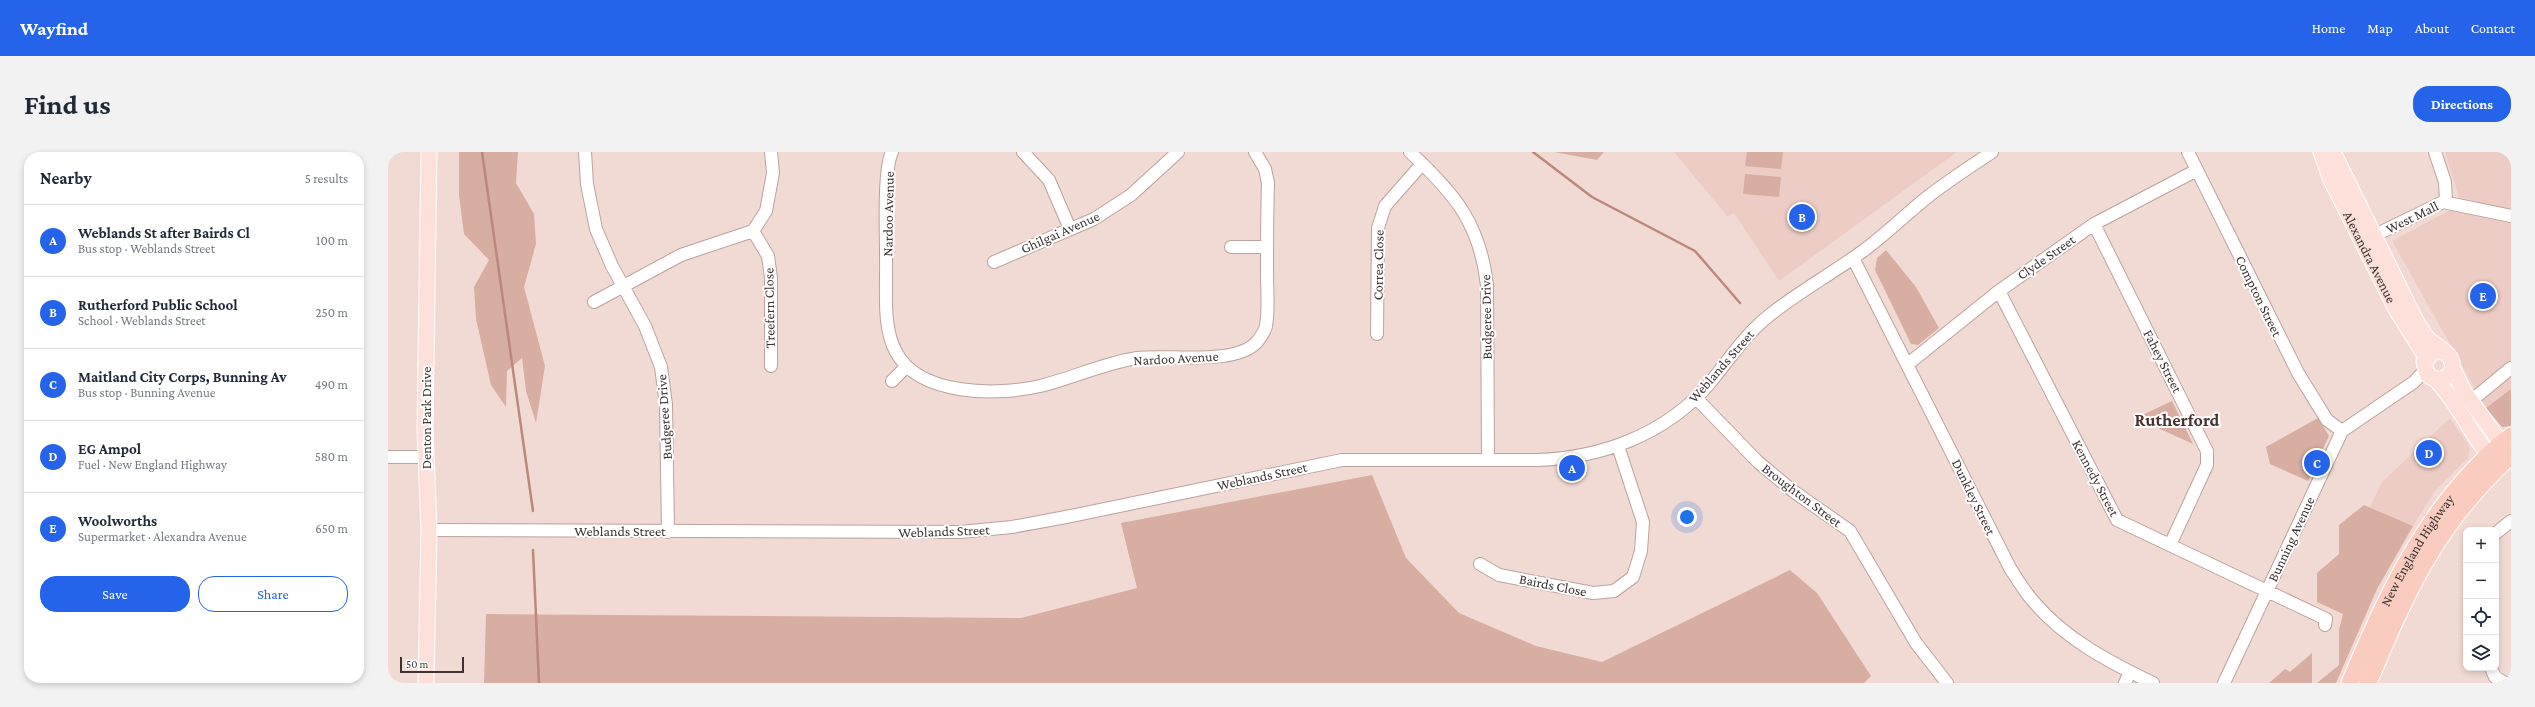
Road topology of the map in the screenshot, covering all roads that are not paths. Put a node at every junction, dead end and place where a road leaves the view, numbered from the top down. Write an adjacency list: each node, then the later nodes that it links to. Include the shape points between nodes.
1 (429, 152): 44 (main road, Denton Park Drive)
2 (585, 152): 26 (street, Budgeree Drive, via 587,184 596,230)
3 (771, 152): 20 (street, via 773,173 766,211)
4 (892, 152): 33 (street, Nardoo Avenue, via 887,177 886,300 888,328 896,352)
5 (1023, 152): 19 (street, via 1049,180)
6 (1178, 152): 19 (street, Ghilgai Avenue, via 1130,195 1094,219)
7 (1255, 152): 23 (street, Nardoo Avenue, via 1265,169 1268,183)
8 (1410, 152): 14 (street, Budgeree Drive)
9 (1992, 152): 24 (street, Weblands Street, via 1926,198)
10 (2188, 152): 15 (street, Compton Street)
11 (2321, 152): 21 (main road, Alexandra Avenue, via 2332,180)
12 (2333, 152): 21 (main road, Alexandra Avenue)
13 (2435, 152): 16 (street, via 2445,182)
14 (1422, 164): 29 (street, Correa Close, via 1385,206 1378,228); 45 (street, Budgeree Drive, via 1452,193 1463,209 1485,262)
15 (2197, 170): 18 (street, Clyde Street); 40 (street, Compton Street, via 2298,373 2327,420)
16 (2446, 202): 17 (street, West Mall); 21 (street, West Mall, via 2436,204)
17 (2511, 216)
18 (2094, 224): 27 (street, Clyde Street); 50 (street, Fahey Street, via 2207,451 2207,465)
19 (1070, 228): 25 (street, Ghilgai Avenue)
20 (753, 231): 26 (street, via 681,255); 32 (street, Treefern Close, via 768,256 769,263)
21 (2368, 239): 30 (main road, Alexandra Avenue, via 2428,338); 36 (main road, Alexandra Avenue, via 2397,311)
22 (1231, 247): 23 (street)
23 (1267, 247): 33 (street, Nardoo Avenue, via 1266,328 1256,342 1243,352 1227,356 1155,356 1129,360 1039,386 1012,390 942,387)
24 (1853, 258): 31 (street, Dunkley Street); 38 (street, Weblands Street, via 1754,328)
25 (994, 262)
26 (623, 286): 28 (street); 49 (street, Budgeree Drive, via 654,346 665,387)
27 (1998, 291): 31 (street, Clyde Street); 50 (street, Kennedy Street, via 2117,520)
28 (594, 302)
29 (1377, 334)
30 (2444, 352): 34 (main road, via 2452,359); 36 (main road, via 2434,351)
31 (1908, 364): 55 (street, Dunkley Street, via 2010,568 2032,601 2068,636)
32 (771, 366)
33 (906, 367): 37 (street)
34 (2453, 368): 36 (main road, via 2444,379); 39 (main road, via 2457,380)
35 (2511, 368): 39 (street)
36 (2429, 371): 40 (street, Bunning Avenue); 42 (main road, Alexandra Avenue)
37 (892, 381)
38 (1696, 398): 41 (street, Weblands Street, via 1662,425); 57 (street, Broughton Street, via 1758,462 1792,491 1850,531 1916,643)
39 (2471, 401): 42 (main road)
40 (2342, 432): 52 (street, Bunning Avenue)
41 (1618, 446): 45 (street, Weblands Street, via 1596,453 1559,459); 51 (street, Bairds Close, via 1643,522 1641,551 1633,577 1614,591 1593,594 1499,575)
42 (2503, 452): 60 (highway, New England Highway, via 2435,516 2412,551 2381,610); 61 (highway, New England Highway, via 2420,566)
43 (388, 457): 44 (street)
44 (425, 457): 47 (main road, Denton Park Drive)
45 (1488, 459): 49 (street, Weblands Street, via 1334,461 1066,517 980,530 920,533)
46 (2511, 521): 48 (street)
47 (429, 530): 49 (street, Weblands Street); 56 (main road, Denton Park Drive)
48 (2499, 531)
49 (668, 532)
50 (2170, 545): 52 (street, Kennedy Street)
51 (1480, 564)
52 (2267, 591): 53 (street, Kennedy Street, via 2326,619); 59 (street, Bunning Avenue)
53 (2325, 625)
54 (2492, 671): 62 (street, via 2495,677)
55 (2127, 678): 58 (street, Dunkley Street)
56 (426, 683)
57 (1947, 683)
58 (2153, 683)
59 (2224, 683)
60 (2350, 683)
61 (2368, 683)
62 (2505, 683)

